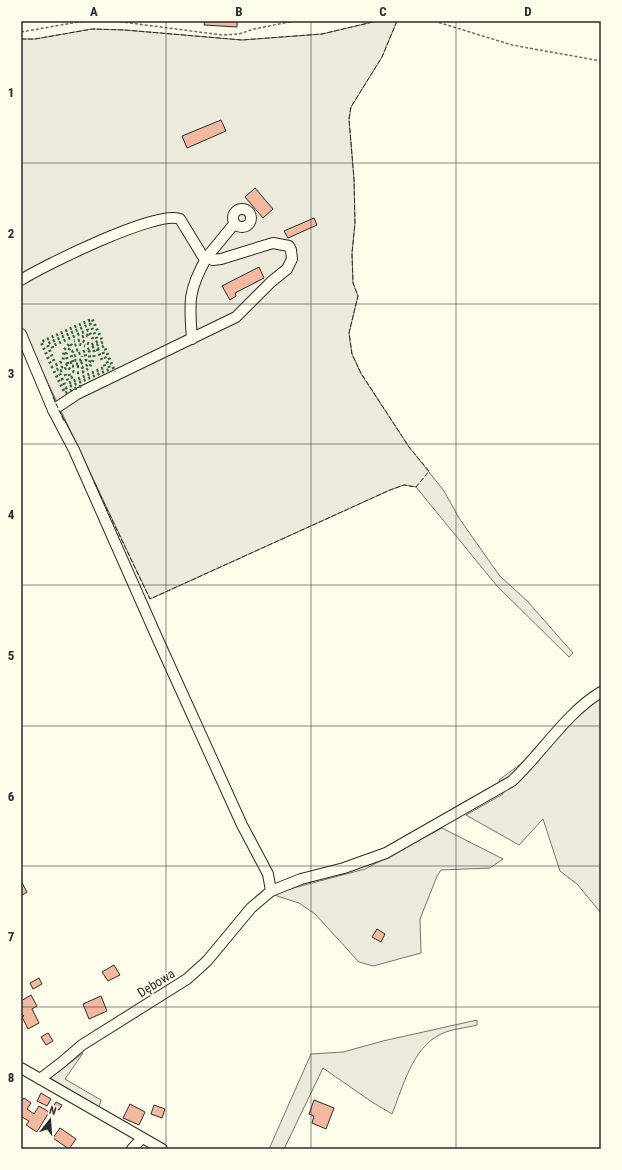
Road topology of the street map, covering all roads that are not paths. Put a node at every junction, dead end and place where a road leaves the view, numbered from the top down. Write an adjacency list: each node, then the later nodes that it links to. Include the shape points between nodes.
1 (234, 224): 2 (street)
2 (206, 258): 3 (street, via 180,219 172,217 129,229 43,267); 5 (street, via 192,285); 5 (street, via 220,259 273,243 289,246 292,250 292,259 287,269 236,317)
3 (21, 280)
4 (21, 334): 6 (street)
5 (192, 339): 6 (street, via 77,394)
6 (53, 410): 8 (street, via 74,450 242,825 268,874)
7 (601, 692): 8 (street, Dębowa, via 579,708 530,765 512,781 386,853)
8 (271, 891): 10 (street, Dębowa, via 251,908 207,961 187,979 82,1045)
9 (25, 1071): 10 (street)
10 (40, 1079): 11 (street)
11 (142, 1138): 12 (street); 13 (street)
12 (132, 1149)
13 (162, 1149)

